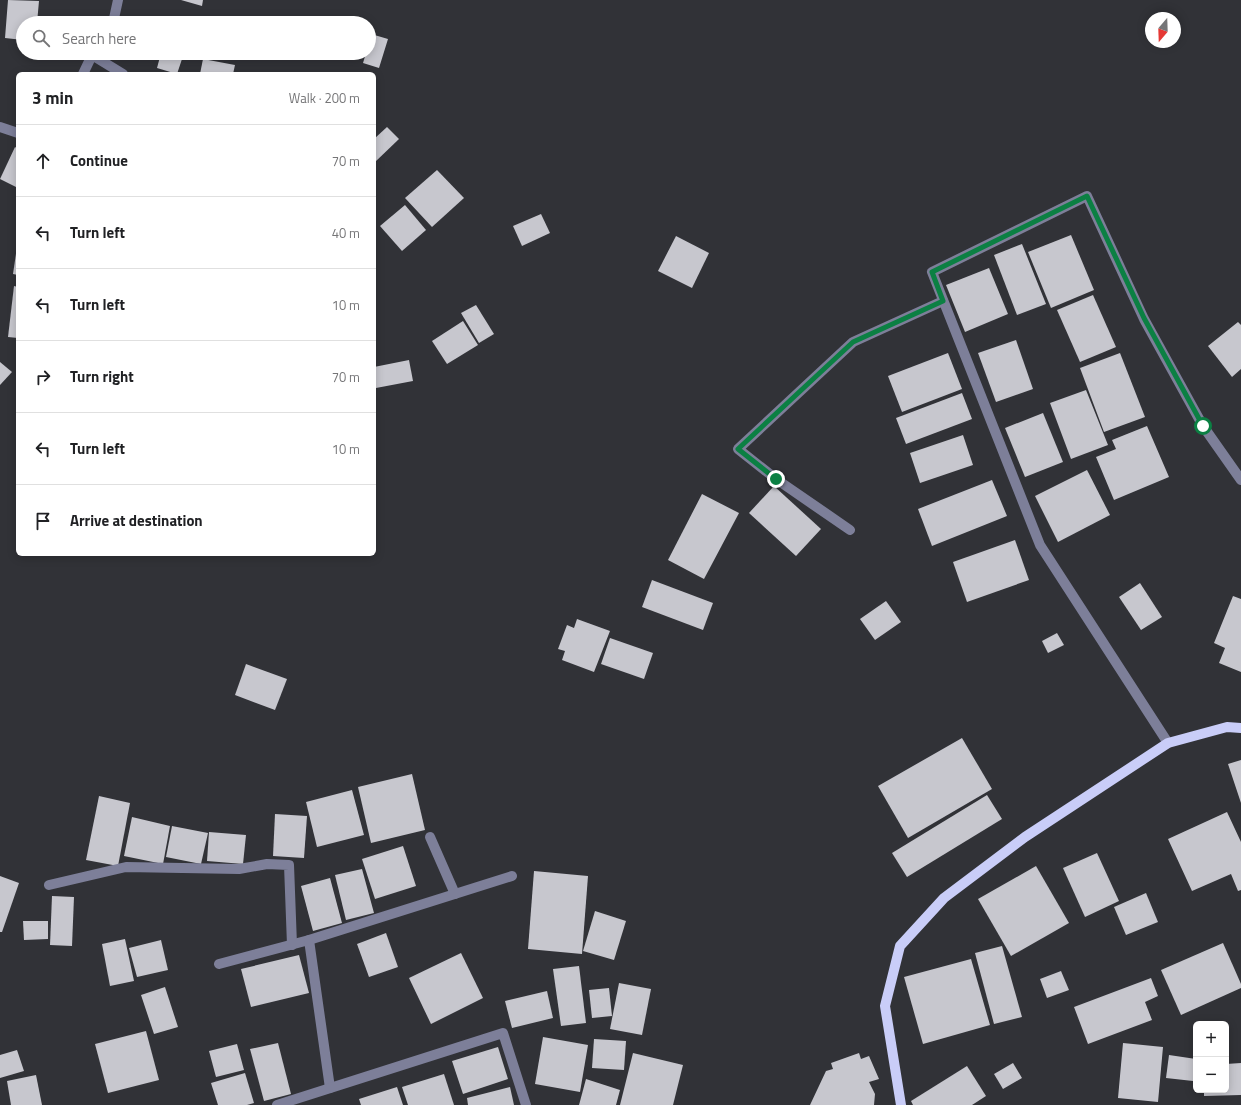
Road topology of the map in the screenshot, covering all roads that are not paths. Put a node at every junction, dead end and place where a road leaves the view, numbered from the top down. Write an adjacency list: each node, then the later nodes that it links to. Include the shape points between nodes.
1 (118, 0): 2 (street)
2 (115, 16)
3 (89, 60): 5 (street)
4 (101, 60): 6 (street)
5 (84, 72)
6 (120, 72)
7 (0, 127): 8 (street)
8 (16, 132)
9 (943, 301): 10 (street, via 932,272 1087,196 1155,339 1203,426); 11 (street, via 853,342 738,449 776,479); 13 (street, via 1040,545)
10 (1241, 480)
11 (850, 530)
12 (1241, 728): 13 (main road, via 1227,727)
13 (1168, 743): 24 (main road, via 1025,837 944,898 900,946 885,1006)
14 (430, 837): 17 (street)
15 (512, 876): 17 (street)
16 (49, 884): 19 (street, via 126,868 238,869 267,864 288,865)
17 (455, 894): 18 (street)
18 (309, 940): 19 (street); 21 (street)
19 (292, 945): 20 (street)
20 (219, 964)
21 (330, 1088): 22 (street); 23 (street, via 503,1033)
22 (277, 1105)
23 (526, 1105)
24 (901, 1105)

